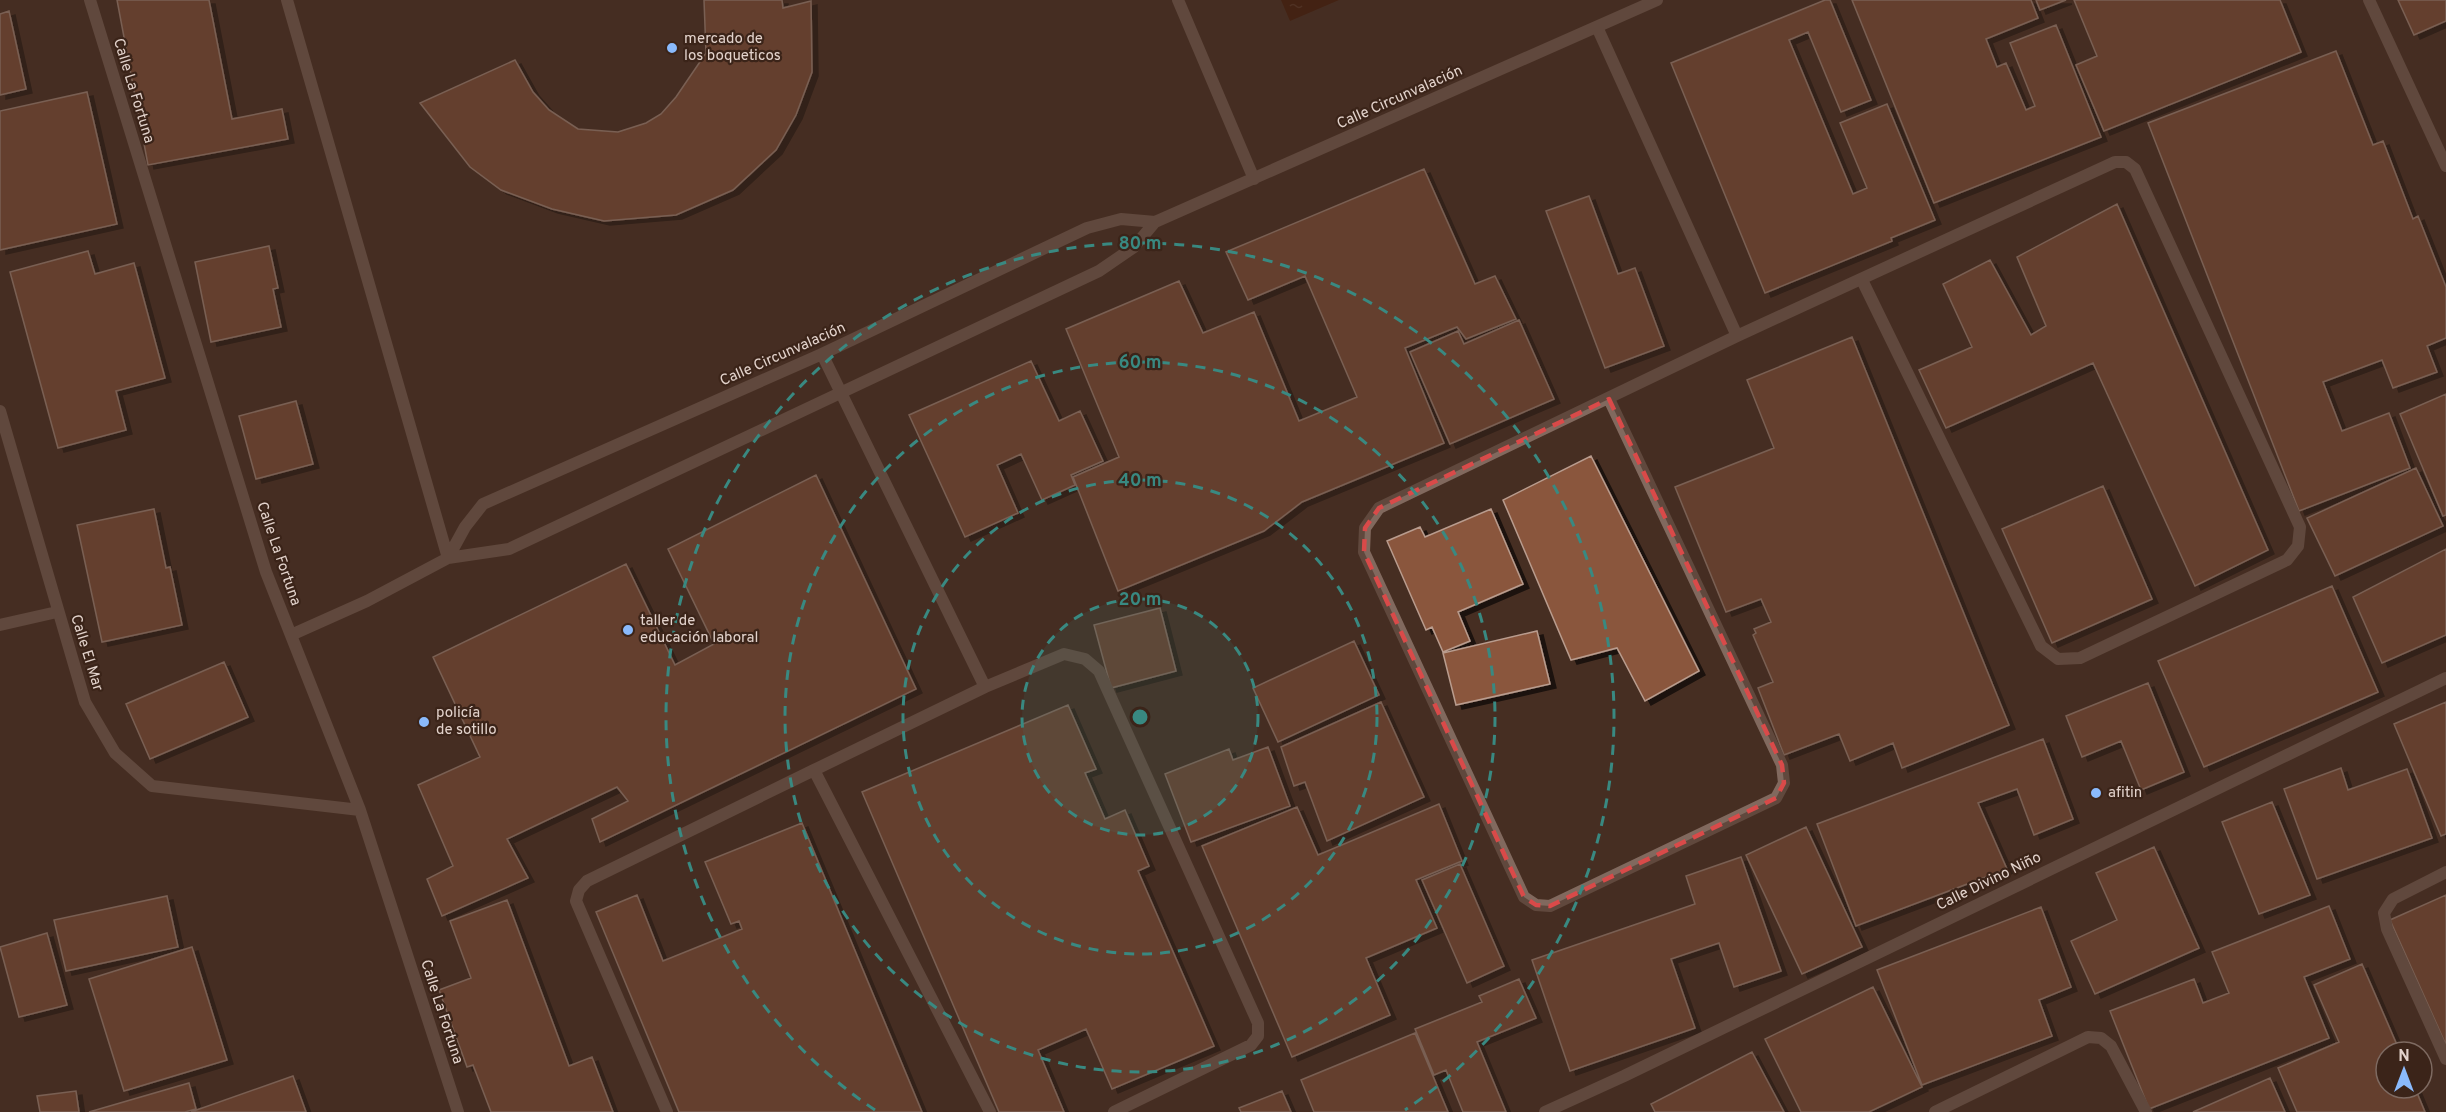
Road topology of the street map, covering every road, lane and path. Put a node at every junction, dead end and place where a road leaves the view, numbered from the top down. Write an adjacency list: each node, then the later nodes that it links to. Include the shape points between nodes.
1 (90, 0): 19 (street, Calle La Fortuna, via 266,572)
2 (287, 0): 16 (street)
3 (1178, 0): 8 (street)
4 (1657, 0): 6 (street, Calle Circunvalación)
5 (2369, 0): 7 (street)
6 (1597, 27): 8 (street, Calle Circunvalación); 11 (street)
7 (2446, 166)
8 (1254, 178): 9 (street, Calle Circunvalación)
9 (1155, 222): 12 (street, Calle Circunvalación, via 1122,219 1087,228); 13 (street, Calle Circunvalación, via 1134,247 1099,271)
10 (1862, 280): 10 (street, via 2041,646 2058,659 2080,658 2287,560 2298,546 2300,526 2135,169 2126,162 2115,162); 11 (street)
11 (1737, 336): 14 (street)
12 (822, 354): 13 (street); 16 (street, Calle Circunvalación, via 483,504 465,526)
13 (841, 391): 16 (street, Calle Circunvalación, via 509,549); 21 (street)
14 (1609, 399): 14 (street, via 1378,508 1365,528 1364,552 1524,897 1536,905 1550,906 1776,798 1784,783 1782,765)
15 (0, 411): 17 (street, Calle El Mar)
16 (448, 558): 19 (street, Calle Circunvalación)
17 (57, 612): 18 (street); 23 (street, Calle El Mar, via 85,702 115,753 152,786)
18 (0, 625)
19 (291, 635): 23 (street, Calle La Fortuna)
20 (2446, 678): 30 (street, Calle Divino Niño)
21 (985, 687): 22 (street); 29 (street, via 1064,654 1085,659 1100,671 1258,1023 1258,1036 1251,1045)
22 (814, 770): 27 (street, via 587,881 579,890 576,901); 28 (street)
23 (360, 810): 26 (street, Calle La Fortuna)
24 (2446, 872): 25 (street, via 2393,899 2384,913 2387,929)
25 (2446, 1059)
26 (458, 1112)
27 (667, 1112)
28 (990, 1112)
29 (1114, 1112)
30 (1545, 1112)
31 (1935, 1112): 32 (street, via 2088,1037 2101,1038 2111,1046)
32 (2146, 1112)

